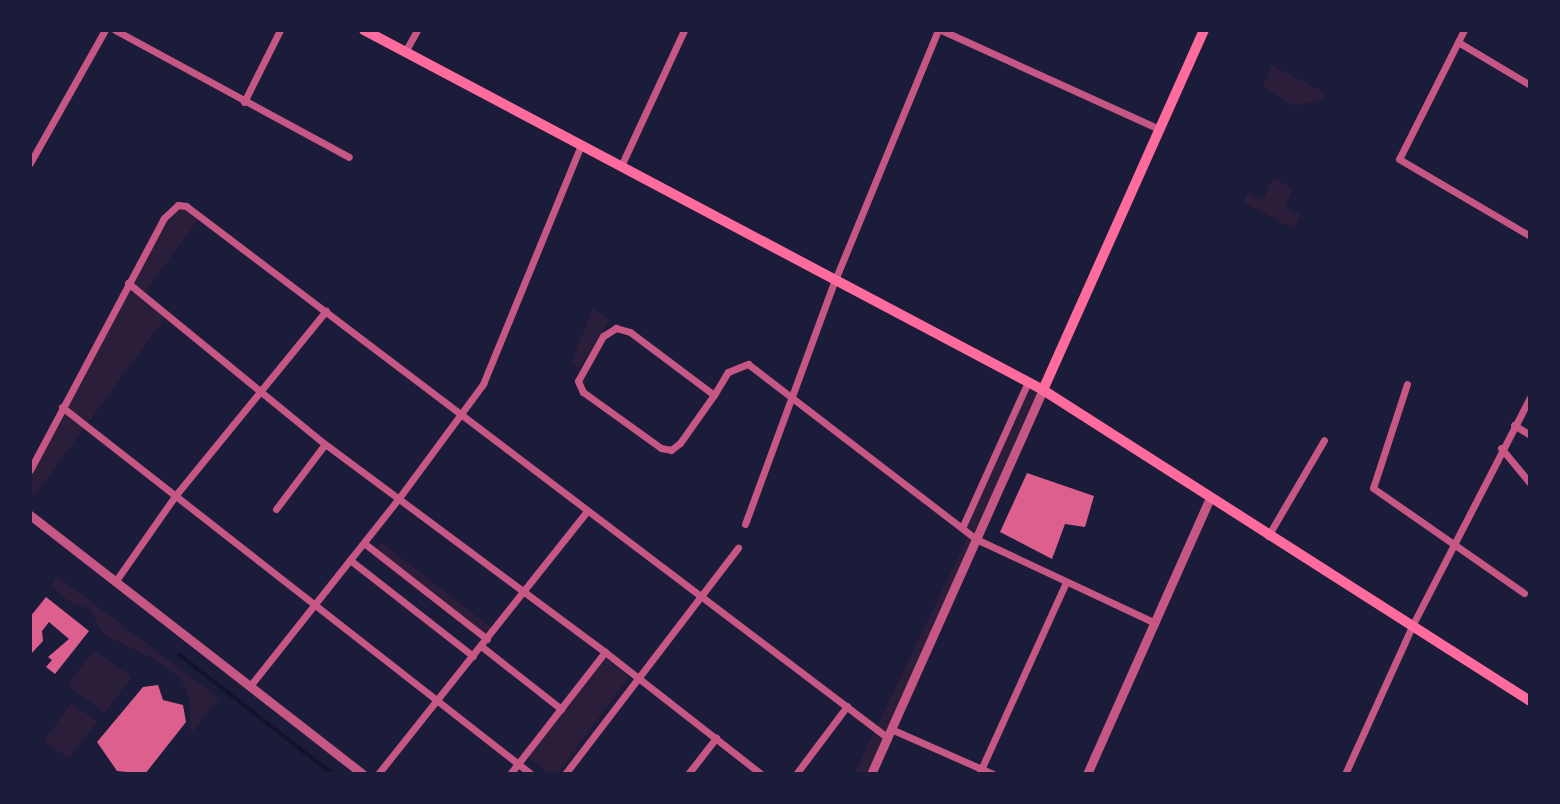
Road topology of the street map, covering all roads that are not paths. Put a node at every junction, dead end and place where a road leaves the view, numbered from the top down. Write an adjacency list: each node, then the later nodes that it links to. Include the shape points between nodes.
1 (105, 30): 17 (street)
2 (116, 30): 13 (street)
3 (280, 30): 13 (street)
4 (364, 30): 11 (main road)
5 (417, 30): 11 (street)
6 (684, 30): 18 (street)
7 (939, 30): 14 (street); 20 (street)
8 (1204, 30): 14 (main road)
9 (1464, 30): 10 (street)
10 (1458, 42): 12 (street); 19 (street, via 1399,159)
11 (405, 52): 15 (main road)
12 (1530, 85)
13 (244, 102): 16 (street)
14 (1159, 129): 25 (main road)
15 (581, 145): 18 (main road); 31 (street, via 495,357)
16 (349, 157)
17 (30, 163)
18 (621, 166): 20 (main road)
19 (1530, 236)
20 (835, 280): 23 (main road); 29 (street)
21 (128, 283): 22 (street, via 164,218 178,205 196,211); 26 (street); 30 (street)
22 (326, 311): 26 (street); 31 (street)
23 (1028, 382): 25 (main road); 46 (street)
24 (1407, 384): 50 (street, via 1373,488)
25 (1043, 390): 41 (main road); 48 (street)
26 (260, 391): 35 (street); 39 (street)
27 (714, 395): 27 (street, via 630,332 616,328 603,335 578,381 583,392 661,448 671,450); 29 (street, via 728,372 748,365)
28 (1530, 397): 32 (street)
29 (795, 400): 45 (street); 46 (street)
30 (62, 407): 37 (street); 39 (street)
31 (464, 414): 40 (street); 43 (street)
32 (1514, 425): 33 (street); 36 (street)
33 (1530, 435)
34 (1324, 440): 47 (street)
35 (325, 444): 40 (street); 42 (street)
36 (1501, 448): 38 (street); 50 (street)
37 (30, 470)
38 (1530, 482)
39 (176, 496): 53 (street); 58 (street)
40 (399, 498): 49 (street); 55 (street)
41 (1210, 498): 47 (main road); 59 (street)
42 (276, 509)
43 (587, 511): 55 (street); 57 (street)
44 (30, 515): 53 (street)
45 (746, 524)
46 (962, 528): 48 (street)
47 (1268, 536): 60 (main road)
48 (976, 539): 54 (street); 71 (street)
49 (364, 543): 52 (street); 61 (street)
50 (1454, 544): 56 (street); 60 (street)
51 (738, 548): 57 (street)
52 (351, 560): 58 (street); 64 (street)
53 (115, 582): 66 (street)
54 (1066, 582): 59 (street); 74 (street)
55 (524, 591): 61 (street); 63 (street)
56 (1524, 593)
57 (700, 595): 65 (street); 69 (street)
58 (315, 604): 66 (street); 67 (street)
59 (1155, 623): 85 (street)
60 (1412, 626): 68 (main road); 86 (street)
61 (487, 639): 62 (street)
62 (481, 646): 64 (street); 70 (street)
63 (605, 652): 65 (street); 70 (street)
64 (473, 656): 67 (street)
65 (638, 677): 72 (street); 79 (street)
66 (250, 686): 75 (street)
67 (436, 700): 73 (street); 76 (street)
68 (1530, 701)
69 (846, 706): 71 (street); 82 (street)
70 (561, 709): 73 (street)
71 (890, 733): 74 (street); 83 (street)
72 (716, 738): 80 (street); 81 (street)
73 (518, 764): 77 (street); 78 (street)
74 (981, 772): 84 (street)
75 (363, 774)
76 (378, 774)
77 (510, 774)
78 (531, 774)
79 (565, 774)
80 (688, 774)
81 (761, 774)
82 (796, 774)
83 (871, 774)
84 (993, 774)
85 (1087, 774)
86 (1345, 774)

